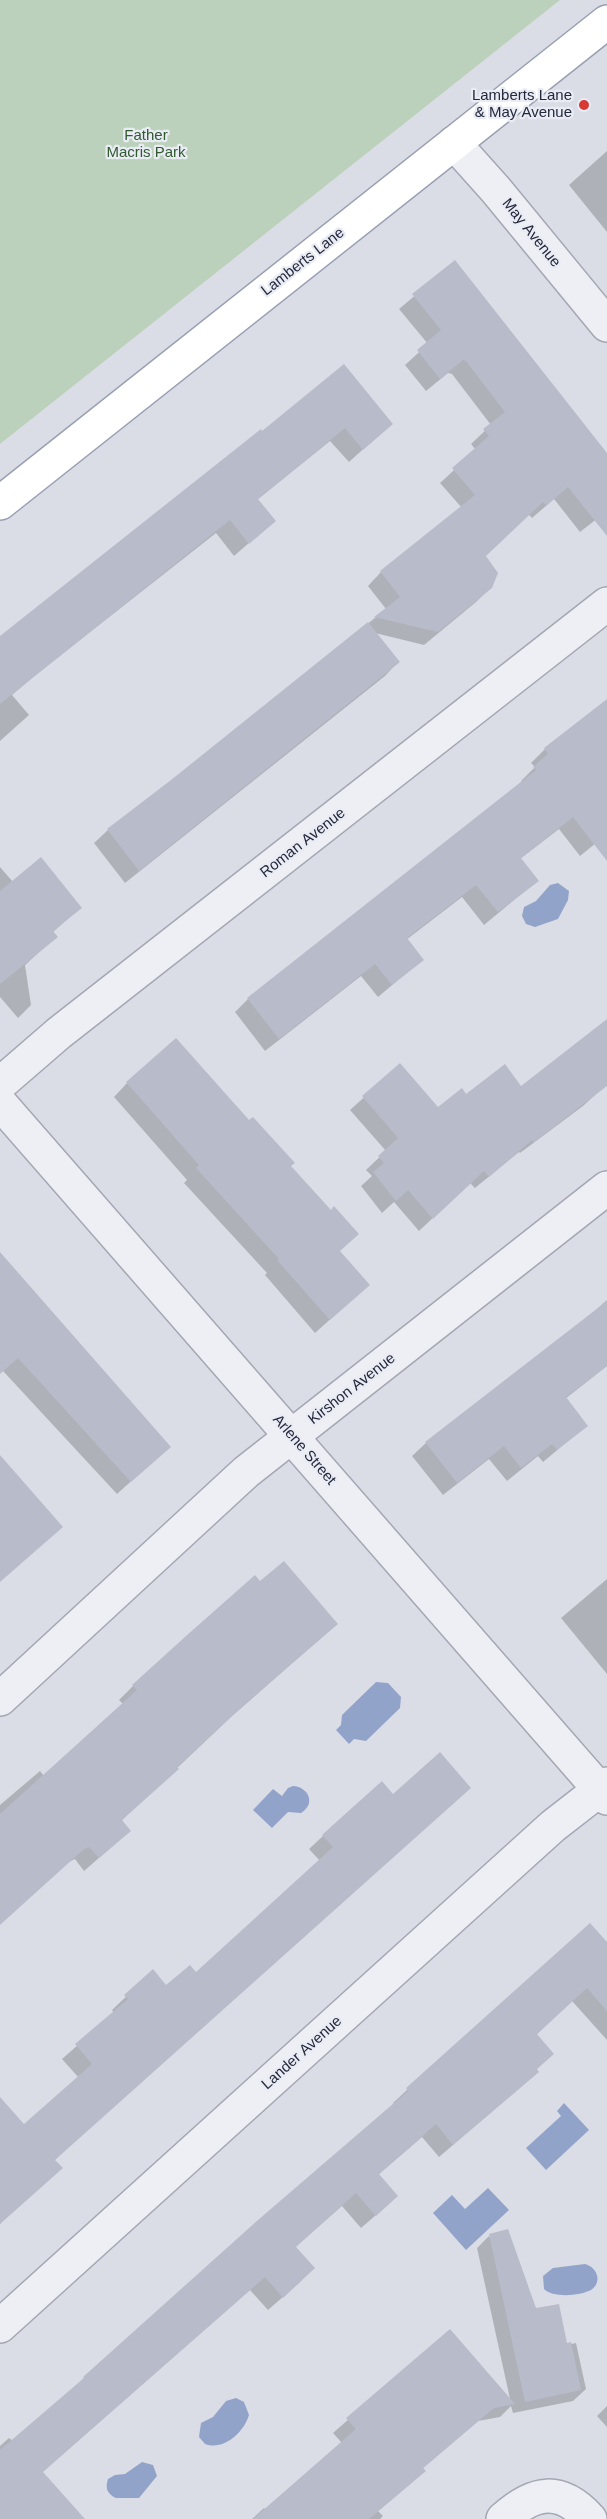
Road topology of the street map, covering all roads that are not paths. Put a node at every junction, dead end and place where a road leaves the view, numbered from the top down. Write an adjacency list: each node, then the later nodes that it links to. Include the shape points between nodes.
1 (607, 21): 2 (main road, Lamberts Lane)
2 (454, 143): 3 (street, May Avenue); 4 (main road, Lamberts Lane)
3 (607, 325)
4 (0, 503)
5 (607, 604): 6 (street, Roman Avenue, via 59,1033)
6 (0, 1084)
7 (0, 1103): 9 (street, Arlene Street)
8 (607, 1188): 9 (street, Kirshon Avenue)
9 (292, 1437): 10 (street, Kirshon Avenue, via 246,1472); 11 (street, Arlene Street)
10 (0, 1699)
11 (605, 1790): 12 (street, Lander Avenue, via 553,1826)
12 (0, 2326)
13 (503, 2519): 14 (street, via 532,2499 550,2494 568,2501)
14 (590, 2519)

